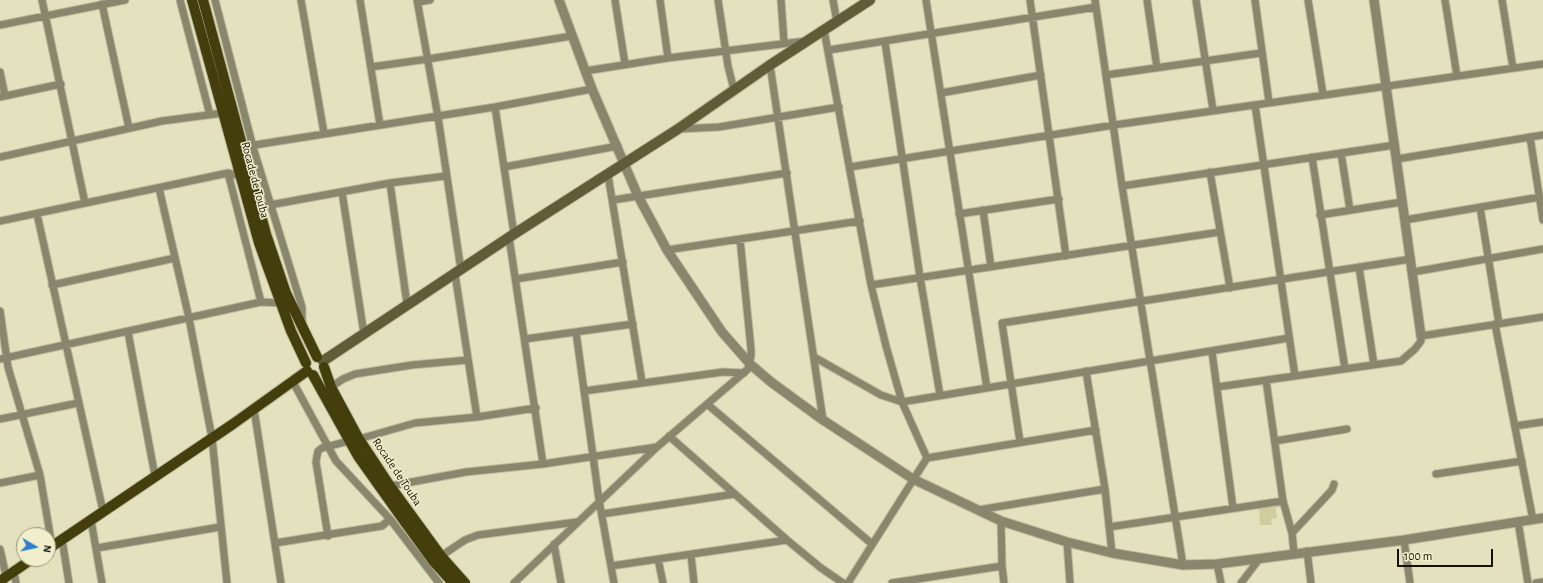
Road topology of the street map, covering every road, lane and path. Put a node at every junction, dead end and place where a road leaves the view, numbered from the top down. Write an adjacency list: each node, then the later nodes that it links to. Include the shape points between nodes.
1 (42, 0): 29 (street)
2 (125, 0): 27 (street)
3 (180, 0): 69 (street)
4 (192, 0): 68 (main road, Rocade de Touba)
5 (203, 0): 83 (main road, Rocade de Touba)
6 (215, 0): 84 (street)
7 (301, 0): 76 (street)
8 (360, 0): 48 (street)
9 (430, 0): 26 (street)
10 (559, 0): 35 (street)
11 (615, 0): 45 (street)
12 (660, 0): 42 (street)
13 (718, 0): 40 (street)
14 (781, 0): 37 (street)
15 (834, 0): 31 (street)
16 (870, 0): 31 (main road)
17 (926, 0): 34 (street)
18 (1030, 0): 30 (street)
19 (1147, 0): 49 (street)
20 (1196, 0): 44 (street)
21 (1255, 0): 41 (street)
22 (1308, 0): 61 (street)
23 (1374, 0): 57 (street)
24 (1445, 0): 55 (street)
25 (1502, 0): 50 (street)
26 (418, 1): 43 (street)
27 (102, 4): 29 (street); 74 (street)
28 (1096, 4): 30 (street); 54 (street)
29 (46, 17): 32 (street); 56 (street)
30 (1033, 18): 34 (street); 53 (street)
31 (837, 22): 33 (main road)
32 (0, 25)
33 (824, 30): 36 (main road); 39 (street)
34 (932, 34): 38 (street); 60 (street)
35 (572, 36): 43 (street); 51 (street)
36 (808, 41): 37 (street); 46 (main road)
37 (784, 42): 40 (street)
38 (885, 42): 39 (street); 89 (street)
39 (829, 50): 66 (street)
40 (725, 51): 42 (street); 59 (street)
41 (1261, 53): 44 (street); 63 (street)
42 (668, 58): 45 (street)
43 (428, 59): 48 (street); 70 (street)
44 (1205, 61): 49 (street); 67 (street)
45 (625, 64): 51 (street)
46 (770, 64): 59 (main road); 71 (street)
47 (1543, 64): 50 (street)
48 (371, 67): 72 (street)
49 (1157, 68): 54 (street)
50 (1513, 68): 55 (street)
51 (585, 71): 58 (street)
52 (0, 72): 62 (street)
53 (1041, 75): 60 (street); 77 (street)
54 (1106, 75): 73 (street)
55 (1457, 76): 57 (street)
56 (61, 84): 62 (street); 80 (street)
57 (1387, 85): 61 (street); 81 (street)
58 (592, 89): 65 (street); 82 (street)
59 (734, 90): 75 (main road)
60 (941, 92): 85 (street)
61 (1323, 94): 63 (street)
62 (2, 97)
63 (1269, 102): 64 (street)
64 (1255, 105): 67 (street); 92 (street)
65 (495, 107): 70 (street); 93 (street)
66 (839, 107): 71 (street); 94 (street)
67 (1212, 110): 73 (street)
68 (223, 113): 69 (street); 99 (main road, Rocade de Touba)
69 (210, 115): 74 (street)
70 (438, 117): 72 (street); 100 (street)
71 (779, 117): 75 (street, via 719,127); 98 (street)
72 (380, 125): 76 (street)
73 (1114, 125): 77 (street); 102 (street)
74 (129, 128): 80 (street)
75 (678, 129): 91 (main road)
76 (324, 133): 84 (street)
77 (1050, 135): 85 (street); 107 (street)
78 (1543, 135): 79 (street)
79 (1530, 137): 90 (street); 106 (street)
80 (73, 141): 87 (street); 110 (street)
81 (1395, 145): 86 (street); 90 (street)
82 (618, 146): 91 (street); 93 (street)
83 (242, 147): 84 (street); 112 (main road, Rocade de Touba)
84 (253, 147): 111 (street)
85 (950, 152): 89 (street); 117 (street)
86 (1341, 153): 88 (street); 115 (street)
87 (0, 157)
88 (1312, 157): 92 (street); 118 (street)
89 (903, 159): 94 (street); 141 (street)
90 (1397, 159): 109 (street)
91 (625, 164): 97 (main road); 105 (street)
92 (1263, 164): 95 (street); 143 (street)
93 (504, 167): 125 (street)
94 (850, 167): 122 (street)
95 (1210, 172): 102 (street); 124 (street)
96 (228, 173): 99 (street); 103 (street); 147 (street)
97 (608, 174): 108 (street); 125 (main road)
98 (787, 174): 105 (street); 123 (street)
99 (240, 176): 149 (main road, Rocade de Touba, via 259,243)
100 (446, 176): 101 (street); 138 (street)
101 (390, 184): 104 (street); 150 (street)
102 (1122, 186): 127 (street)
103 (159, 188): 110 (street); 131 (street)
104 (342, 192): 111 (street); 159 (street)
105 (638, 196): 108 (street); 129 (street)
106 (1540, 197): 113 (street); 120 (street)
107 (1059, 199): 114 (street); 130 (street)
108 (613, 200): 134 (street)
109 (1402, 202): 115 (street); 119 (street)
110 (85, 203): 116 (street)
111 (270, 205): 112 (street); 156 (street, via 302,307)
112 (259, 207): 156 (main road, Rocade de Touba, via 286,293)
113 (1480, 207): 119 (street); 132 (street)
114 (983, 210): 117 (street); 135 (street)
115 (1350, 210): 118 (street)
116 (36, 214): 121 (street); 145 (street)
117 (959, 214): 137 (street)
118 (1320, 215): 139 (street)
119 (1405, 220): 133 (street)
120 (1543, 220)
121 (0, 221)
122 (860, 222): 123 (street); 144 (street)
123 (795, 231): 126 (street); 165 (street)
124 (1220, 232): 127 (street); 146 (street)
125 (511, 236): 138 (main road); 142 (street)
126 (740, 239): 129 (street); 170 (street, via 751,349)
127 (1132, 246): 130 (street); 148 (street)
128 (1543, 249): 132 (street)
129 (667, 250): 170 (street, via 722,332)
130 (1066, 256): 135 (street)
131 (175, 258): 145 (street); 153 (street)
132 (1488, 258): 140 (street); 155 (street)
133 (1411, 259): 136 (street); 140 (street)
134 (623, 262): 142 (street); 154 (street)
135 (991, 267): 137 (street)
136 (1359, 267): 139 (street); 171 (street)
137 (967, 270): 141 (street); 183 (street)
138 (458, 272): 150 (main road); 167 (street)
139 (1330, 272): 143 (street); 172 (street)
140 (1413, 272): 160 (street)
141 (920, 277): 144 (street); 185 (street)
142 (516, 279): 162 (street)
143 (1280, 281): 146 (street); 161 (street)
144 (871, 284): 186 (street)
145 (52, 285): 163 (street)
146 (1230, 288): 148 (street)
147 (261, 302): 149 (street); 153 (street)
148 (1141, 302): 169 (street); 180 (street, via 1002,323)
149 (280, 303): 173 (main road, Rocade de Touba)
150 (407, 304): 159 (main road)
151 (0, 311): 166 (street)
152 (1543, 317): 155 (street)
153 (189, 318): 157 (street); 200 (street)
154 (633, 324): 158 (street); 179 (street)
155 (1497, 324): 160 (street); 196 (street)
156 (302, 327): 168 (main road, Rocade de Touba)
157 (128, 332): 163 (street); 212 (street)
158 (576, 332): 162 (street); 184 (street)
159 (364, 334): 168 (main road)
160 (1421, 336): 171 (street, via 1419,344 1405,359)
161 (1289, 338): 164 (street); 176 (street)
162 (525, 340): 189 (street)
163 (65, 345): 166 (street); 187 (street)
164 (1212, 352): 169 (street); 182 (street)
165 (814, 357): 186 (street, via 881,395); 194 (street)
166 (3, 358): 191 (street)
167 (468, 360): 181 (street, via 355,374 343,378); 192 (street)
168 (321, 361): 173 (main road, via 322,372); 173 (main road, via 310,357); 181 (main road, Rocade de Touba)
169 (1151, 361): 175 (street); 225 (street)
170 (750, 364): 174 (street); 194 (street)
171 (1374, 365): 172 (street)
172 (1345, 369): 176 (street)
173 (309, 370): 178 (main road); 201 (main road, Rocade de Touba)
174 (744, 372): 179 (street, via 723,372); 188 (street)
175 (1086, 372): 180 (street); 198 (street)
176 (1295, 376): 177 (street)
177 (1266, 380): 182 (street); 202 (street)
178 (293, 382): 190 (main road); 204 (street)
179 (642, 382): 184 (street)
180 (1010, 384): 183 (street); 203 (street)
181 (331, 387): 201 (main road, Rocade de Touba)
182 (1216, 387): 221 (street)
183 (986, 388): 185 (street)
184 (584, 391): 206 (street)
185 (940, 395): 186 (street)
186 (902, 402): 207 (street)
187 (78, 403): 191 (street); 223 (street)
188 (707, 404): 199 (street); 245 (street)
189 (536, 408): 192 (street); 209 (street)
190 (254, 409): 200 (main road); 243 (street)
191 (23, 414): 193 (street); 211 (street)
192 (478, 417): 201 (street, via 415,423)
193 (0, 419)
194 (823, 420): 213 (street)
195 (1543, 422): 196 (street)
196 (1514, 426): 208 (street)
197 (1347, 429): 202 (street)
198 (1096, 430): 203 (street); 217 (street)
199 (669, 436): 205 (street); 218 (street)
200 (212, 438): 212 (main road); 234 (street)
201 (354, 440): 204 (street); 216 (main road, Rocade de Touba); 254 (main road, Rocade de Touba, via 374,479)
202 (1275, 441): 220 (street)
203 (1020, 442): 207 (street)
204 (327, 446): 227 (street, via 342,468); 237 (street, via 318,451 316,462)
205 (657, 447): 206 (street); 219 (street)
206 (594, 456): 209 (street); 219 (street)
207 (928, 458): 213 (street)
208 (1522, 461): 210 (street); 229 (street)
209 (543, 464): 216 (street, via 466,472)
210 (1436, 474)
211 (40, 475): 214 (street); 233 (street)
212 (155, 476): 223 (main road)
213 (913, 479): 222 (street); 245 (street)
214 (0, 483)
215 (1334, 484): 236 (street, via 1332,490)
216 (390, 486): 254 (main road, Rocade de Touba)
217 (1104, 489): 222 (street); 235 (street)
218 (735, 494): 224 (street); 239 (street)
219 (600, 500): 224 (street); 232 (street)
220 (1283, 501): 221 (street); 236 (street)
221 (1233, 508): 225 (street)
222 (978, 510): 230 (street)
223 (103, 512): 228 (main road)
224 (602, 514): 257 (street)
225 (1175, 517): 235 (street); 256 (street)
226 (1543, 518): 229 (street)
227 (390, 519): 237 (street, via 382,526); 254 (street)
228 (91, 520): 238 (main road); 246 (street)
229 (1533, 520): 231 (street)
230 (1001, 521): 241 (street); 258 (street)
231 (1518, 521): 240 (street); 284 (street)
232 (577, 522): 244 (street); 254 (street, via 478,535 465,540)
233 (47, 527)
234 (220, 527): 246 (street); 265 (street)
235 (1109, 527): 249 (street)
236 (1292, 533): 250 (street)
237 (328, 536): 243 (street)
238 (62, 539): 242 (main road); 263 (street)
239 (787, 540): 251 (street); 275 (street)
240 (1404, 540): 248 (street); 283 (street)
241 (1067, 542): 249 (street); 279 (street)
242 (56, 543)
243 (275, 543): 266 (street)
244 (554, 544): 270 (street); 271 (street)
245 (872, 544): 276 (street)
246 (97, 548): 264 (street)
247 (0, 549): 260 (street)
248 (1307, 551): 250 (street); 282 (street)
249 (1112, 553): 256 (street)
250 (1294, 553): 252 (street)
251 (691, 555): 253 (street); 274 (street)
252 (1260, 558): 255 (street); 281 (street)
253 (658, 559): 257 (street); 273 (street)
254 (434, 562): 267 (street); 268 (main road, Rocade de Touba); 269 (main road, Rocade de Touba)
255 (1217, 564): 256 (street); 280 (street)
256 (1183, 565)
257 (611, 566): 272 (street)
258 (1002, 566): 277 (street); 278 (street)
259 (20, 567): 260 (main road)
260 (7, 576): 262 (street)
261 (1543, 582): 285 (street)
262 (16, 583)
263 (69, 583)
264 (102, 583)
265 (227, 583)
266 (280, 583)
267 (439, 583)
268 (453, 583)
269 (465, 583)
270 (514, 583)
271 (561, 583)
272 (614, 583)
273 (663, 583)
274 (694, 583)
275 (843, 583)
276 (848, 583)
277 (892, 583)
278 (1004, 583)
279 (1070, 583)
280 (1222, 583)
281 (1241, 583)
282 (1311, 583)
283 (1410, 583)
284 (1528, 583)
285 (1536, 583)

